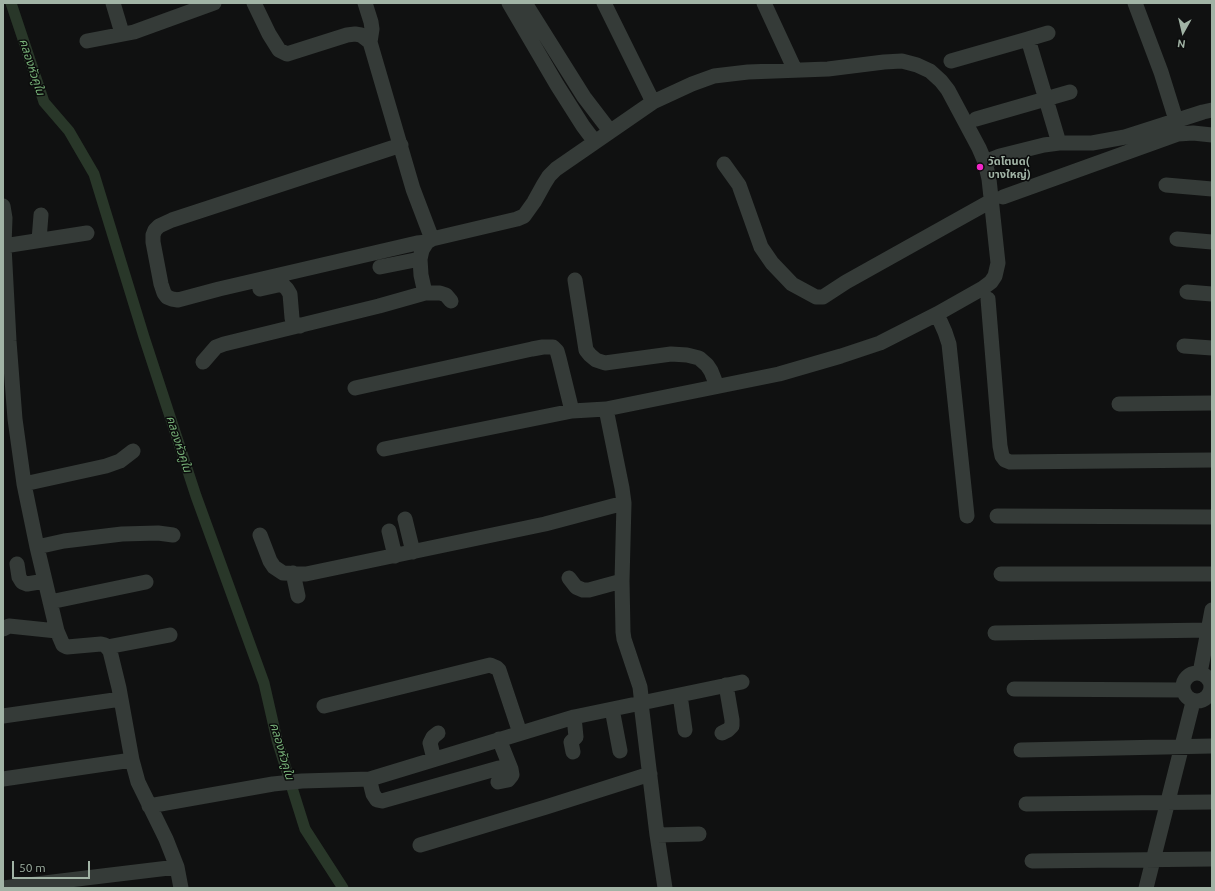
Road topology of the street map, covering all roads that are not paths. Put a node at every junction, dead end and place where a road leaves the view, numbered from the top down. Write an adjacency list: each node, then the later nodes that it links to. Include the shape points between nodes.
1 (113, 3): 12 (street)
2 (214, 3): 10 (street)
3 (254, 3): 15 (street, via 269,34 280,50 287,54 347,35 360,35)
4 (365, 3): 15 (street, via 372,29)
5 (509, 3): 26 (street, via 561,91)
6 (525, 3): 24 (street, via 584,97)
7 (604, 3): 20 (street)
8 (764, 3): 17 (street)
9 (1135, 3): 23 (street)
10 (190, 7): 12 (street, via 134,32)
11 (1048, 33): 13 (street)
12 (122, 34): 14 (street)
13 (1028, 38): 16 (street); 19 (street)
14 (87, 41)
15 (370, 42): 28 (street)
16 (951, 61)
17 (795, 70): 20 (street, via 714,76); 29 (street, via 902,62 930,71 944,86)
18 (1070, 92): 19 (street)
19 (1046, 98): 22 (street); 27 (street)
20 (653, 102): 24 (street)
21 (1212, 110): 23 (street)
22 (976, 119)
23 (1176, 120): 27 (street, via 1111,141)
24 (610, 131): 26 (street)
25 (1212, 135): 33 (street, via 1178,134)
26 (595, 142): 39 (street, via 549,176 524,216)
27 (1058, 142): 29 (street)
28 (400, 145): 39 (street); 39 (street, via 159,226 155,230 153,242 161,284 167,297 178,300)
29 (985, 162): 33 (street)
30 (724, 164): 33 (street, via 739,186 761,247 772,263 792,284 816,297 823,297)
31 (1166, 185): 32 (street)
32 (1212, 189)
33 (997, 199): 51 (street, via 998,263 995,276 983,288)
34 (3, 206): 41 (street)
35 (41, 215): 37 (street)
36 (87, 233): 37 (street)
37 (39, 240): 41 (street)
38 (1177, 240): 40 (street)
39 (430, 241): 42 (street, via 422,250)
40 (1212, 242)
41 (4, 246): 65 (street, via 15,419)
42 (420, 260): 43 (street); 45 (street)
43 (380, 267)
44 (575, 280): 56 (street, via 586,350 596,360 605,363 670,354 687,355 699,358 707,365)
45 (425, 292): 49 (street, via 440,293); 52 (street)
46 (1187, 292): 47 (street)
47 (1212, 294)
48 (988, 299): 64 (street, via 1000,446 1005,460)
49 (451, 300)
50 (193, 305): 52 (street, via 283,285 290,294 293,322)
51 (937, 314): 56 (street, via 880,343 841,356 779,374); 67 (street, via 949,344)
52 (300, 326): 55 (street, via 224,344 216,347)
53 (1184, 346): 54 (street)
54 (1212, 348)
55 (203, 362)
56 (717, 386): 60 (street)
57 (355, 388): 61 (street, via 532,349 552,347 557,351)
58 (1212, 403): 59 (street)
59 (1119, 404)
60 (606, 409): 61 (street); 66 (street)
61 (572, 411): 62 (street)
62 (384, 449)
63 (133, 451): 65 (street, via 120,461 106,466)
64 (1212, 460)
65 (24, 484): 74 (street)
66 (624, 503): 75 (street, via 545,524); 83 (street)
67 (966, 516)
68 (997, 516): 69 (street)
69 (1212, 517)
70 (405, 519): 75 (street)
71 (389, 531): 76 (street)
72 (260, 534): 78 (street, via 274,567 283,573)
73 (173, 535): 74 (street, via 122,534 64,540)
74 (37, 547): 82 (street)
75 (413, 552): 76 (street)
76 (395, 556): 78 (street, via 306,574)
77 (17, 564): 82 (street, via 22,582 28,584)
78 (293, 573): 85 (street)
79 (1001, 574): 80 (street)
80 (1212, 574)
81 (569, 578): 83 (street, via 576,587 583,590)
82 (45, 581): 86 (street)
83 (622, 581): 103 (street, via 624,639 640,686)
84 (146, 582): 86 (street)
85 (298, 596)
86 (50, 602): 90 (street)
87 (1212, 610): 89 (street)
88 (3, 629): 90 (street, via 9,626)
89 (1210, 630): 91 (street); 94 (street)
90 (57, 631): 93 (street, via 63,645 67,647 101,644)
91 (995, 633)
92 (170, 635): 93 (street)
93 (107, 647): 101 (street)
94 (1200, 673): 98 (street, via 1209,680); 99 (street, via 1189,675 1182,684)
95 (742, 682): 96 (street)
96 (726, 685): 100 (street); 111 (street, via 732,726)
97 (1014, 689): 99 (street)
98 (1211, 689): 102 (street, via 1204,700)
99 (1182, 690): 102 (street)
100 (680, 694): 103 (street); 108 (street)
101 (121, 699): 106 (street); 119 (street)
102 (1193, 702): 113 (street)
103 (641, 703): 105 (street); 120 (street)
104 (324, 706): 110 (street, via 490,665 499,670)
105 (612, 709): 107 (street); 117 (street)
106 (3, 716)
107 (574, 717): 110 (street); 116 (street, via 576,737 571,742)
108 (685, 730)
109 (438, 733): 118 (street, via 430,743)
110 (520, 733): 112 (street)
111 (722, 733)
112 (500, 739): 118 (street); 122 (street, via 511,769 512,776 508,780 499,775 377,800)
113 (1182, 746): 114 (street); 115 (street); 124 (street)
114 (1212, 746)
115 (1021, 750)
116 (573, 752)
117 (620, 752)
118 (434, 759): 122 (street)
119 (132, 760): 121 (street); 126 (street)
120 (650, 774): 128 (street); 129 (street)
121 (3, 779)
122 (370, 779): 126 (street, via 273,784)
123 (1212, 802): 124 (street)
124 (1168, 803): 125 (street); 131 (street)
125 (1026, 804)
126 (149, 806): 133 (street)
127 (699, 834): 128 (street)
128 (657, 835): 136 (street)
129 (420, 845)
130 (1212, 859): 131 (street)
131 (1154, 860): 132 (street); 137 (street)
132 (1032, 862)
133 (177, 867): 134 (street); 135 (street)
134 (3, 888)
135 (181, 888)
136 (665, 888)
137 (1146, 888)

